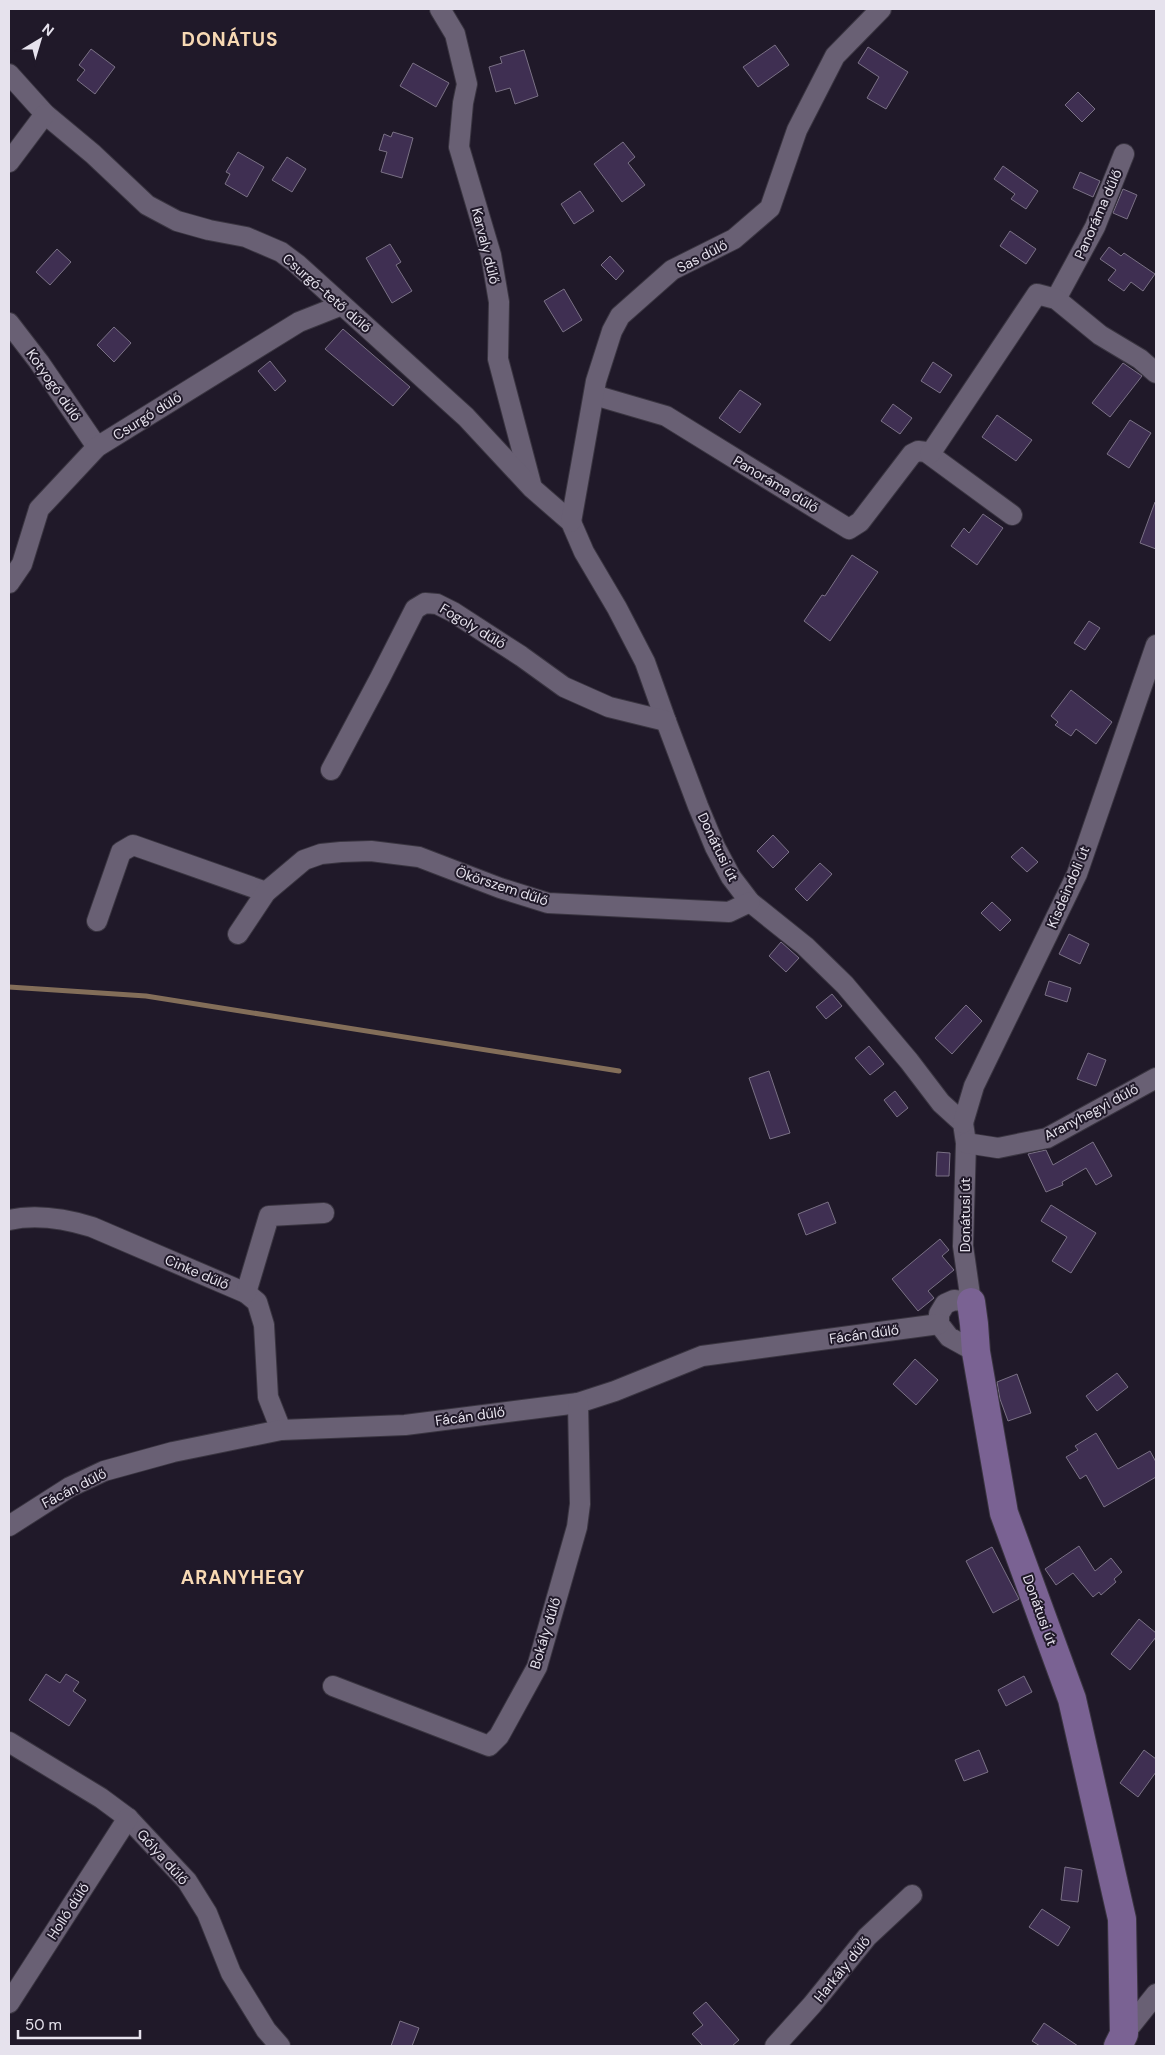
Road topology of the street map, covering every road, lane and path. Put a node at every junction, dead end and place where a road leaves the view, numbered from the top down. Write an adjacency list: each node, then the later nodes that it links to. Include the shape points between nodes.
1 (440, 9): 14 (street, Karvaly dűlő, via 455,34 467,84 459,147 491,255 499,302 498,359)
2 (881, 9): 11 (street, Sas dűlő, via 835,56 797,130 770,208 734,240 672,270 620,316 612,331)
3 (9, 74): 4 (street, Csurgó-tető dűlő)
4 (45, 114): 6 (street); 8 (street, Csurgó-tető dűlő, via 147,205 177,221 246,236 281,252)
5 (1124, 154): 7 (street, Panoráma dűlő, via 1095,227)
6 (9, 162)
7 (1056, 299): 10 (street, via 1100,335 1140,358); 13 (street, via 1037,294)
8 (342, 305): 12 (street, Csurgó dűlő, via 299,322); 14 (street, Csurgó-tető dűlő, via 466,417)
9 (9, 323): 12 (street, Kotyogó dűlő)
10 (1156, 373)
11 (594, 395): 13 (street, Panoráma dűlő, via 666,416 849,529 860,522 912,454 918,450); 16 (street, Sas dűlő)
12 (97, 447): 17 (street, Csurgó dűlő, via 39,509 22,564)
13 (930, 454): 15 (street)
14 (532, 488): 16 (street, Csurgó-tető dűlő)
15 (1012, 515)
16 (571, 522): 19 (street, Donátusi út, via 584,552 646,662)
17 (9, 583)
18 (1156, 645): 26 (street, Kisdeindoli út, via 1077,874 974,1086)
19 (666, 721): 20 (street, Fogoly dűlő, via 609,707 564,687 453,612 437,604 425,603 415,608); 22 (street, Donátusi út, via 715,846 731,877)
20 (330, 770)
21 (266, 892): 22 (street, Ökörszem dűlő, via 304,860 321,854 371,851 419,857 548,903 729,912); 23 (street, via 133,846 121,852); 24 (street, Ökörszem dűlő)
22 (750, 902): 26 (street, Donátusi út, via 805,946 845,985 941,1103)
23 (97, 921)
24 (238, 934)
25 (1156, 1078): 27 (street, Aranyhegyi dűlő, via 1047,1138 998,1148)
26 (964, 1123): 27 (street, Donátusi út)
27 (966, 1143): 31 (street, Donátusi út, via 963,1246)
28 (324, 1213): 30 (street, via 269,1216)
29 (9, 1220): 30 (street, Cinke dűlő, via 70,1220)
30 (246, 1293): 35 (street, Cinke dűlő, via 257,1302 264,1325 268,1397)
31 (971, 1302): 32 (street, via 954,1300 944,1304); 33 (street, Donátusi út)
32 (939, 1324): 33 (street, via 949,1337); 34 (street, Fácán dűlő, via 702,1356)
33 (976, 1352): 43 (street, Donátusi út, via 1004,1513 1072,1698 1122,1919)
34 (578, 1403): 35 (street, Fácán dűlő, via 405,1425); 37 (street, Bokály dűlő, via 578,1527 537,1667 499,1736 489,1746)
35 (281, 1430): 36 (street, Fácán dűlő, via 173,1452 104,1471 70,1487)
36 (9, 1526)
37 (333, 1686)
38 (9, 1742): 39 (street, Gólya dűlő)
39 (128, 1818): 42 (street, Holló dűlő); 44 (street, Gólya dűlő, via 187,1881 207,1913 231,1973 266,2030)
40 (912, 1895): 45 (street, Harkály dűlő, via 867,1937)
41 (1156, 1994): 43 (street)
42 (9, 2003)
43 (1134, 2029)
44 (280, 2046)
45 (775, 2046)

